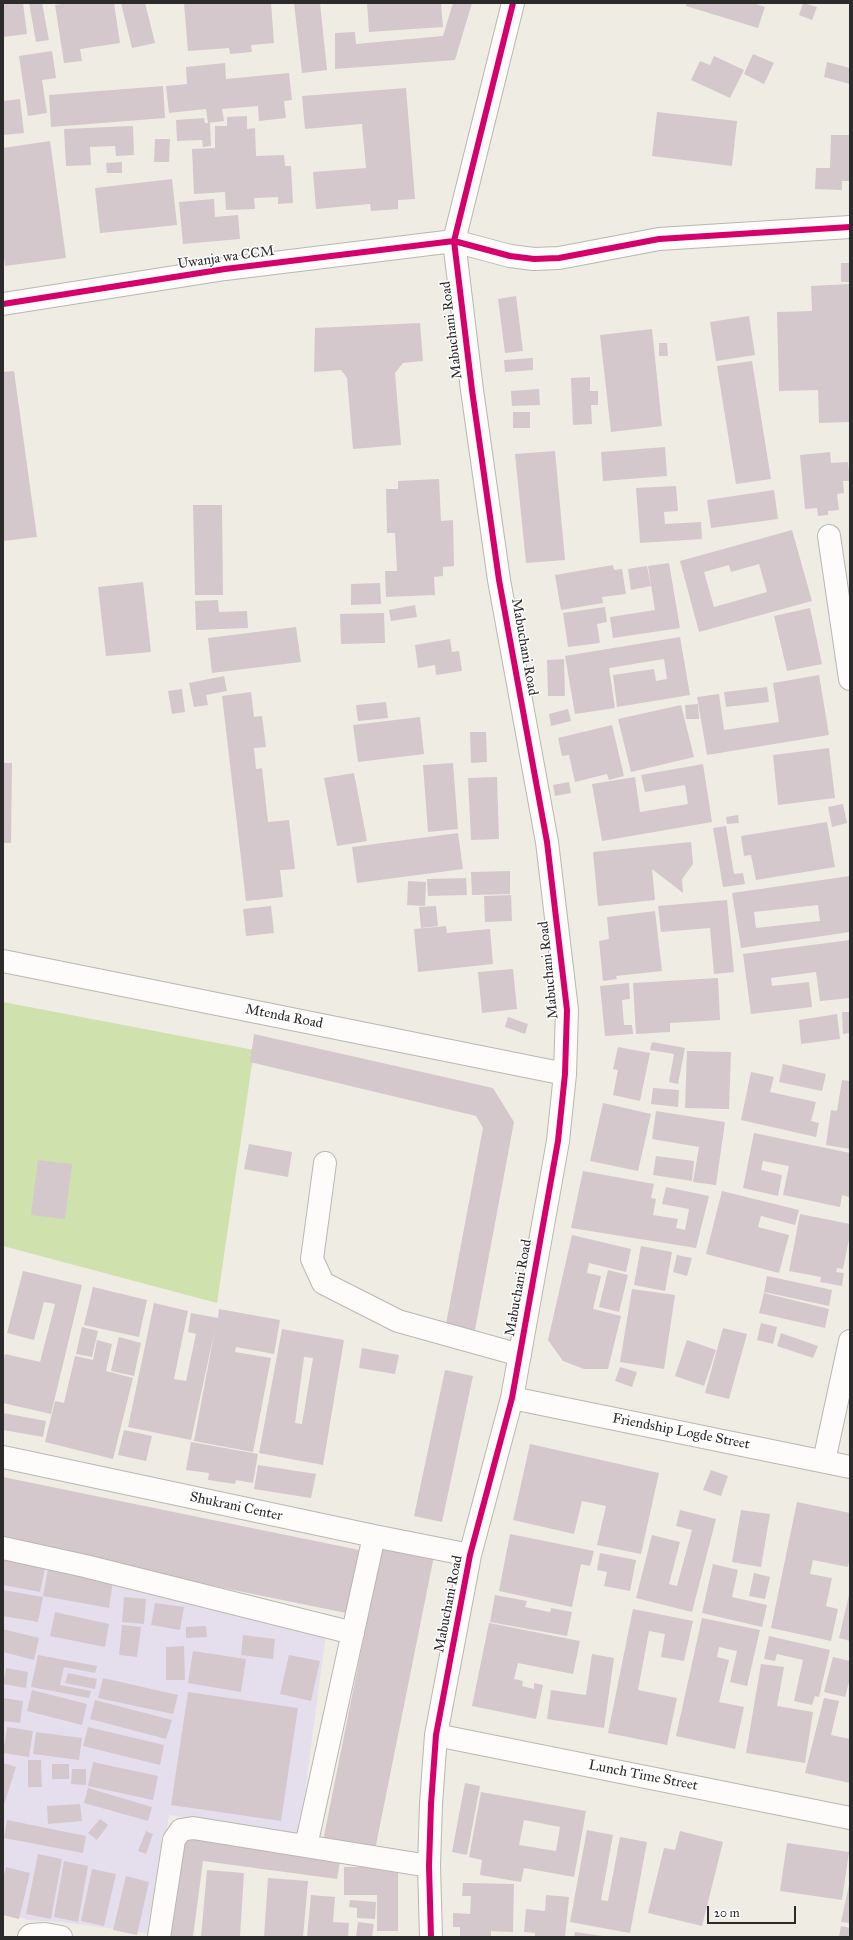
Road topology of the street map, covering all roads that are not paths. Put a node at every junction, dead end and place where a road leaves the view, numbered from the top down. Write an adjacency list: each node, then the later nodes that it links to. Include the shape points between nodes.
1 (512, 3): 3 (street, Mabuchani Road)
2 (850, 227): 3 (street, via 659,239 540,259 510,256)
3 (454, 241): 4 (street, Uwanja wa CCM, via 225,269); 8 (street, Mabuchani Road, via 499,580 547,842 567,1010)
4 (3, 304)
5 (829, 536): 6 (street)
6 (850, 679)
7 (3, 960): 8 (street, Mtenda Road)
8 (565, 1074): 11 (street, Mabuchani Road, via 558,1141)
9 (325, 1162): 11 (street, via 312,1259 324,1283 398,1321)
10 (850, 1341): 14 (street)
11 (520, 1355): 12 (street, Mabuchani Road)
12 (512, 1398): 14 (street, Friendship Logde Street); 18 (street, Mabuchani Road)
13 (3, 1457): 16 (street, Shukrani Center)
14 (824, 1461): 15 (street, Friendship Logde Street)
15 (850, 1466)
16 (374, 1536): 18 (street, Shukrani Center); 19 (street)
17 (3, 1548): 19 (street)
18 (470, 1555): 20 (street, Mabuchani Road)
19 (353, 1633): 22 (street)
20 (436, 1734): 21 (street, Lunch Time Street); 23 (street, Mabuchani Road)
21 (850, 1818)
22 (306, 1846): 23 (street); 26 (street, via 193,1828 181,1830 174,1840)
23 (430, 1866): 27 (street, Mabuchani Road)
24 (30, 1937): 25 (street, via 45,1934)
25 (62, 1937)
26 (159, 1937)
27 (431, 1937)

